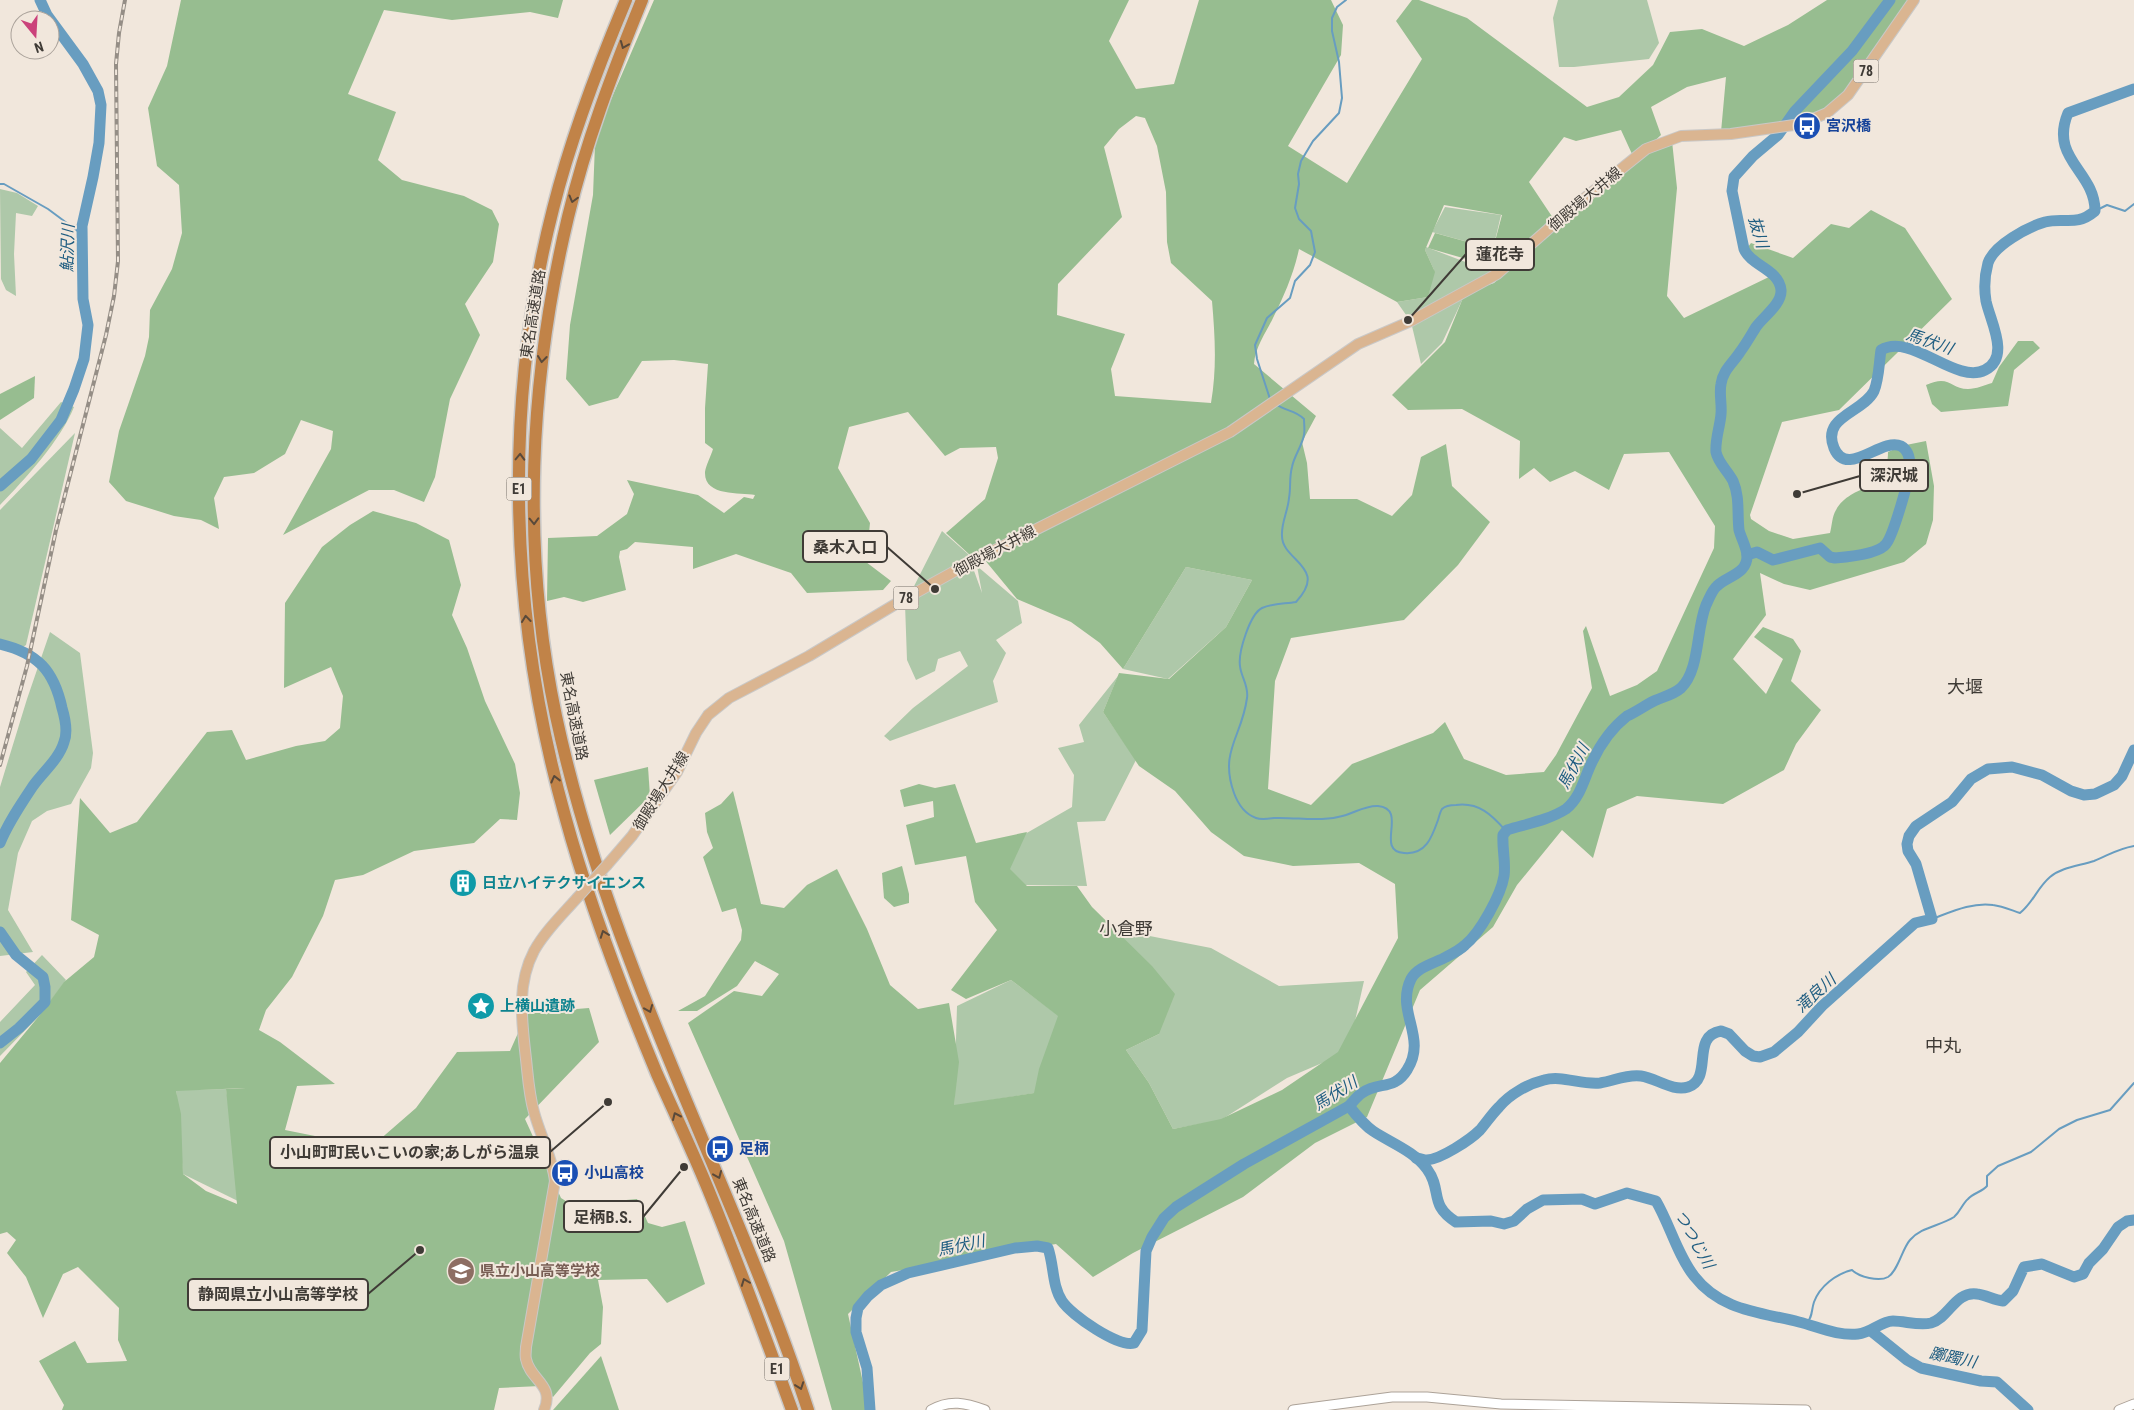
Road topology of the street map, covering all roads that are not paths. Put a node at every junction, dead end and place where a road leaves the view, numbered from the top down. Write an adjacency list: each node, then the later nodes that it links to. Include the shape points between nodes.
1 (616, 0): 5 (highway)
2 (626, 0): 5 (highway, 東名高速道路 / E1)
3 (642, 0): 9 (highway, 東名高速道路 / E1, one-way to 9, via 582,166 568,215 547,320 536,415 536,576 556,712 569,773 597,866 631,964 744,1237)
4 (1914, 0): 7 (main road, 御殿場大井線 / 78, bridge, via 1843,101 1818,118 1801,124 1731,134 1681,136 1646,149 1497,274 1411,322 1358,344 1230,432 975,560 809,656 729,698 708,715 677,772 632,836 551,927 534,952 522,992 529,1088 556,1180 526,1347 526,1360 546,1392)
5 (591, 84): 8 (highway, 東名高速道路 / E1, one-way to 5, via 710,1195 640,1032 588,891 554,777 529,650 519,508 520,433 528,347 553,208)
6 (2134, 1404): 14 (main road)
7 (544, 1410)
8 (792, 1410)
9 (808, 1410)
10 (931, 1410): 11 (main road, via 954,1402)
11 (986, 1410)
12 (1293, 1410): 13 (main road, via 1392,1397 1427,1397 1500,1404)
13 (1806, 1410)
14 (2119, 1410)

